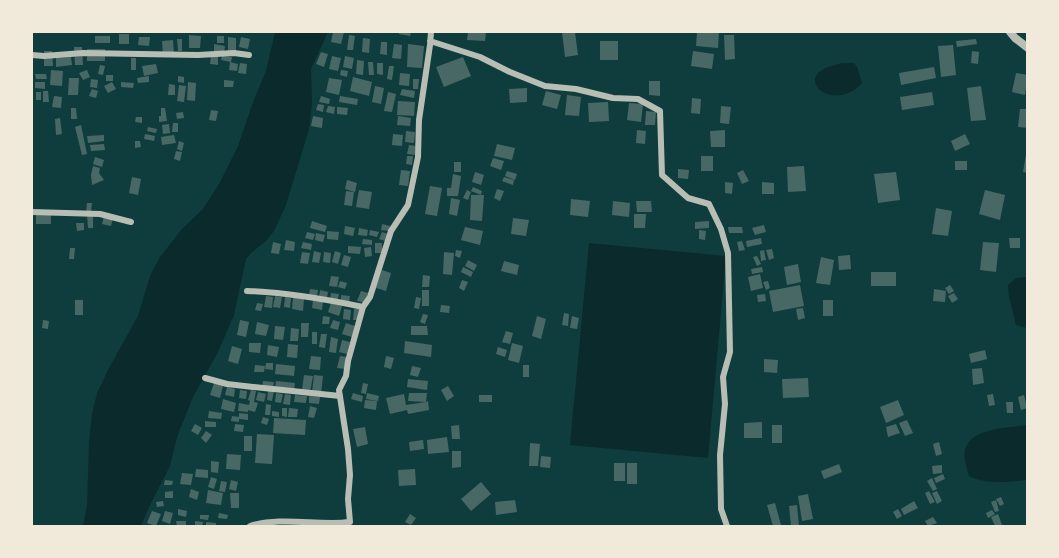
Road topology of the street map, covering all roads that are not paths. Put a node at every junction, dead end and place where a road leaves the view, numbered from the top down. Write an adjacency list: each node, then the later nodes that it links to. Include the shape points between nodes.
1 (430, 32): 3 (street)
2 (1010, 32): 4 (street)
3 (430, 41): 10 (street, via 418,156 408,205 391,231 370,297); 14 (street, via 480,57 545,86 638,99 660,111 662,175 688,198 709,204 728,253 730,352 723,376 725,404 720,455 721,509)
4 (1028, 48)
5 (32, 55): 6 (street)
6 (249, 55)
7 (32, 212): 8 (street, via 100,214)
8 (131, 222)
9 (247, 291): 10 (street)
10 (363, 307): 12 (street)
11 (205, 378): 12 (street, via 227,384)
12 (340, 396): 13 (street, via 348,449 351,522)
13 (250, 526)
14 (727, 526)

